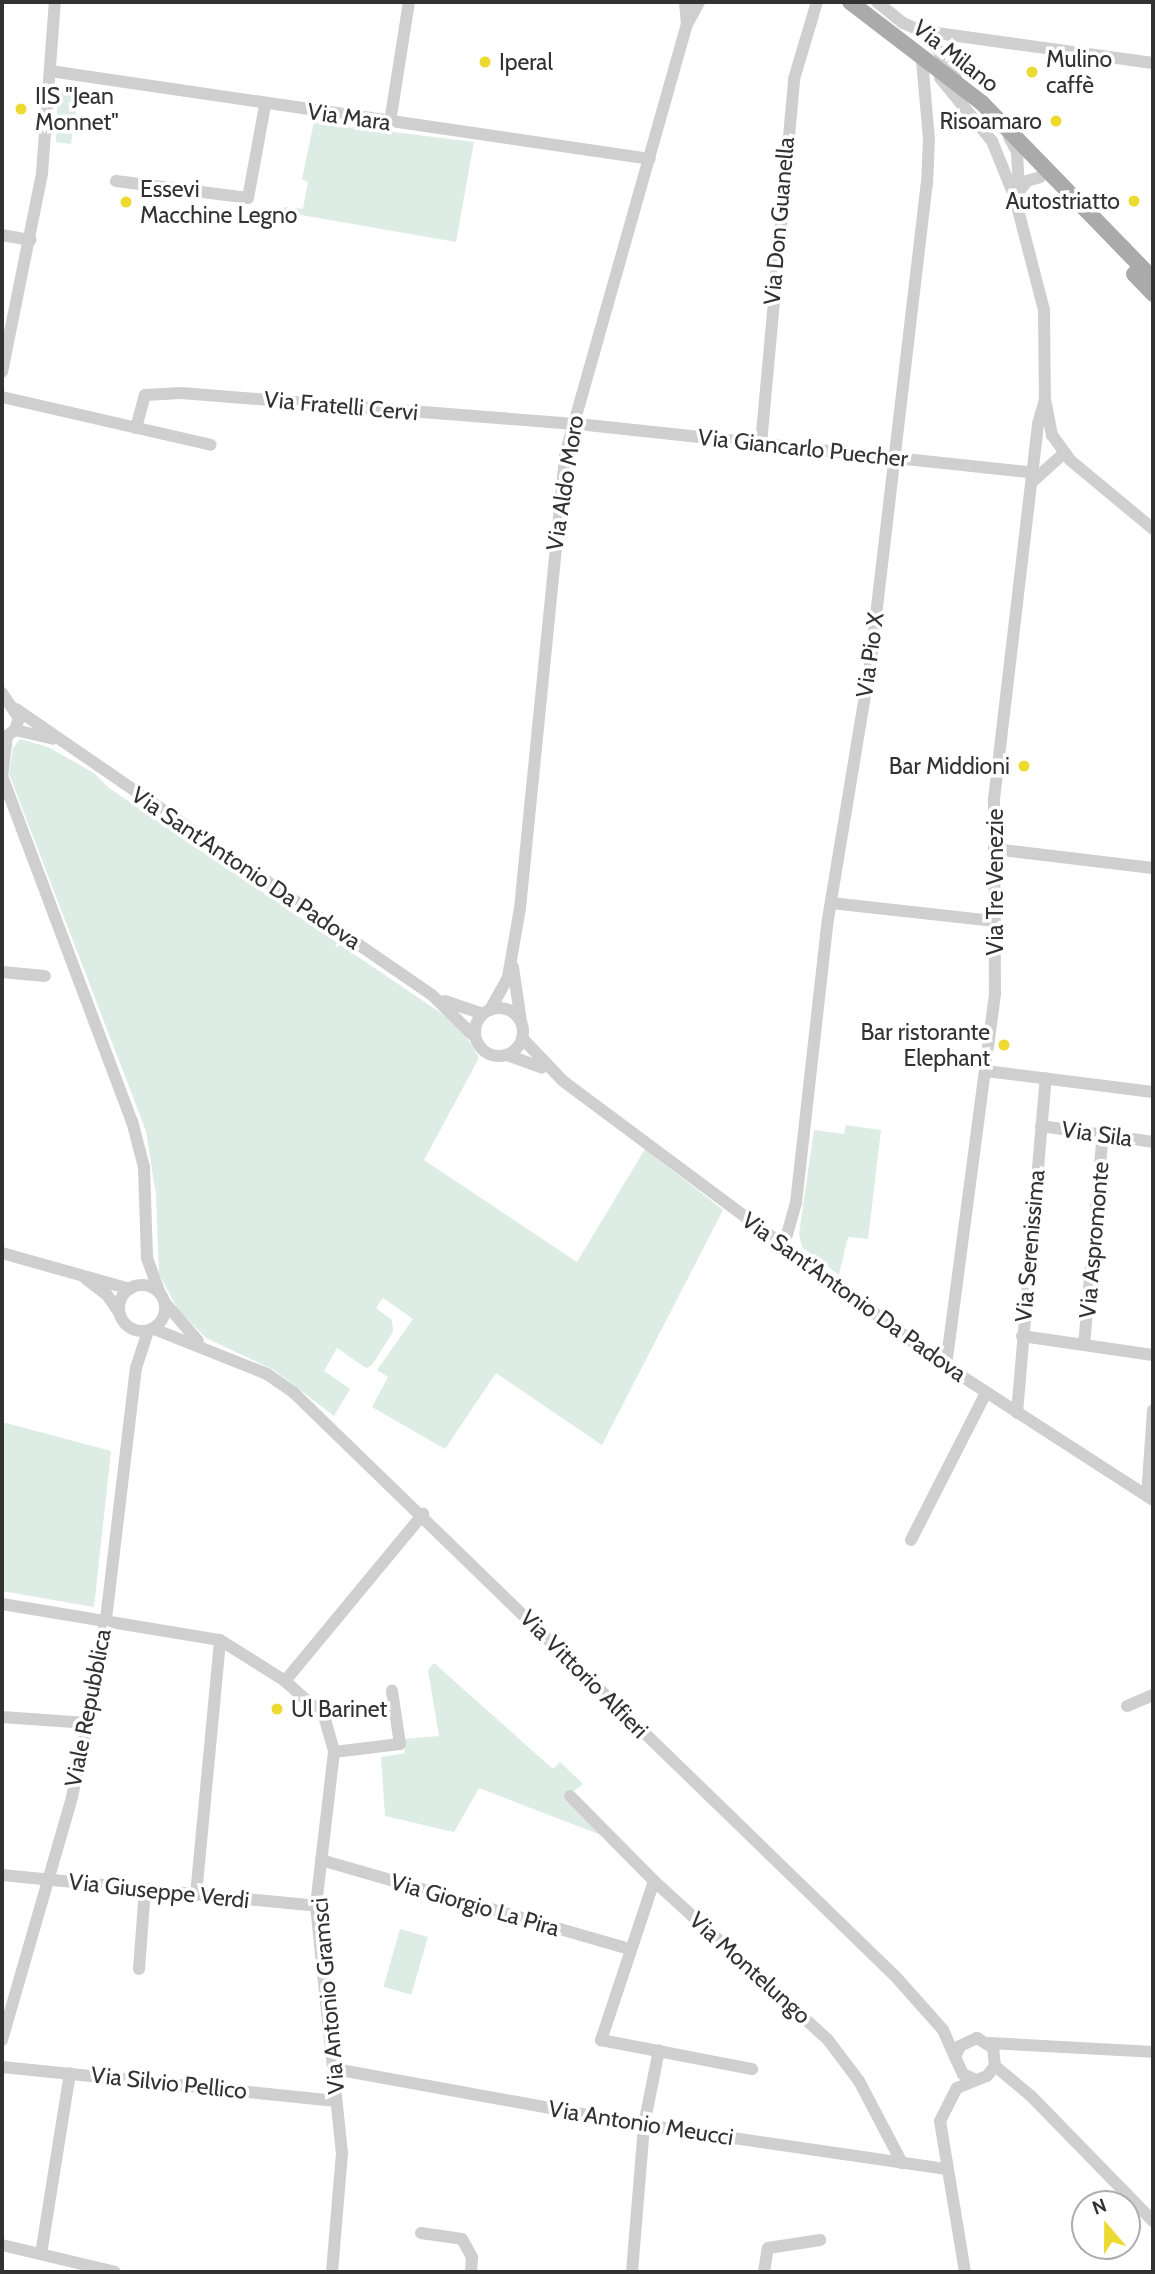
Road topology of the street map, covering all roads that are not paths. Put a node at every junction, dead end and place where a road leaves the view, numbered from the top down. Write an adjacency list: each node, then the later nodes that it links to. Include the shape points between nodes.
1 (55, 2): 15 (street)
2 (410, 2): 19 (street)
3 (685, 2): 8 (street, Via Aldo Moro)
4 (699, 2): 8 (street, Via Aldo Moro)
5 (817, 2): 34 (street, Via Don Guanella, via 798,54 780,200)
6 (850, 2): 10 (main road)
7 (877, 2): 9 (street, via 902,23)
8 (687, 24): 21 (street, Via Aldo Moro)
9 (931, 33): 11 (street); 14 (street)
10 (893, 36): 12 (main road, Via Milano); 16 (main road, Via Milano)
11 (965, 38): 13 (street); 14 (street, via 947,48)
12 (922, 61): 14 (main road, Via Milano); 38 (street, Via Pio X, via 928,171)
13 (1153, 63)
14 (942, 70): 16 (street); 20 (main road, Via Milano); 24 (street, via 992,141)
15 (50, 71): 18 (street, Via Mara); 26 (street)
16 (968, 91): 17 (main road, Via Milano)
17 (982, 103): 20 (street); 27 (main road, Via Milano)
18 (265, 105): 19 (street, Via Mara); 23 (street, via 248,198)
19 (390, 122): 21 (street, Via Mara)
20 (1017, 152): 22 (main road, Via Milano); 24 (street)
21 (650, 159): 32 (street, Via Aldo Moro)
22 (1040, 177): 24 (street); 28 (main road, Via Milano)
23 (116, 181)
24 (1017, 194): 31 (street, via 1044,310)
25 (2, 235): 26 (street)
26 (31, 240): 29 (street)
27 (1153, 279)
28 (1153, 294)
29 (2, 372)
30 (2, 397): 33 (street)
31 (1045, 399): 36 (street); 37 (street, Via Tre Venezie)
32 (572, 423): 33 (street, Via Fratelli Cervi, via 153,392 142,399); 34 (street, Via Giancarlo Puecher); 49 (street, Via Aldo Moro, via 551,567)
33 (136, 428): 35 (street)
34 (761, 444): 38 (street, Via Giancarlo Puecher)
35 (211, 445)
36 (1061, 451): 37 (street, via 1046,446); 39 (street); 40 (street)
37 (1034, 456): 39 (street, Via Tre Venezie)
38 (894, 458): 39 (street, Via Giancarlo Puecher); 47 (street, Via Pio X, via 871,658)
39 (1032, 478): 45 (street, Via Tre Venezie, via 995,799)
40 (1153, 529)
41 (7, 701): 42 (street); 43 (street, Via Sant'Antonio Da Padova)
42 (8, 736): 43 (street, Via Sant'Antonio Da Padova); 44 (street)
43 (60, 741): 52 (street, Via Sant'Antonio Da Padova)
44 (2, 777): 67 (street, via 132,1121 144,1167)
45 (994, 849): 46 (street); 48 (street, Via Tre Venezie)
46 (1153, 868)
47 (831, 904): 48 (street); 65 (street, Via Pio X, via 796,1203)
48 (995, 921): 58 (street, Via Tre Venezie, via 995,989)
49 (512, 956): 53 (street, Via Aldo Moro, via 506,981); 54 (street, Via Aldo Moro)
50 (2, 972): 51 (street)
51 (45, 976)
52 (432, 995): 53 (street, Via Sant'Antonio Da Padova); 55 (street, Via Sant'Antonio Da Padova)
53 (486, 1012): 54 (street, via 509,1010); 55 (street)
54 (521, 1022): 56 (street)
55 (475, 1037): 57 (street, via 490,1055)
56 (522, 1038): 57 (street); 60 (street, Via Sant'Antonio Da Padova)
57 (507, 1055): 60 (street, Via Sant'Antonio Da Padova)
58 (986, 1071): 59 (street); 78 (street, Via Tre Venezie)
59 (1046, 1078): 61 (street); 62 (street, Via Serenissima)
60 (563, 1081): 65 (street, Via Sant'Antonio Da Padova)
61 (1153, 1092)
62 (1041, 1126): 63 (street, Via Sila); 74 (street, Via Serenissima)
63 (1103, 1135): 64 (street, Via Sila); 75 (street, Via Aspromonte)
64 (1153, 1142)
65 (784, 1245): 78 (street, Via Sant'Antonio Da Padova)
66 (2, 1254): 68 (street)
67 (147, 1258): 69 (street); 70 (street)
68 (83, 1277): 69 (street); 71 (street, via 107,1295)
69 (131, 1288): 70 (street, via 146,1285); 71 (street, via 121,1298)
70 (162, 1297): 73 (street, via 164,1318); 76 (street, Via Vittorio Alfieri)
71 (119, 1312): 72 (street)
72 (129, 1328): 73 (street); 79 (street, Viale Repubblica)
73 (151, 1330): 76 (street, Via Vittorio Alfieri); 79 (street, Viale Repubblica)
74 (1022, 1336): 75 (street); 82 (street, Via Serenissima)
75 (1084, 1345): 77 (street)
76 (204, 1346): 84 (street, Via Vittorio Alfieri, via 267,1374 294,1393)
77 (1153, 1355)
78 (946, 1366): 80 (street, Via Sant'Antonio Da Padova)
79 (136, 1368): 87 (street, Viale Repubblica)
80 (986, 1393): 82 (street, Via Sant'Antonio Da Padova); 85 (street)
81 (1153, 1410): 83 (street)
82 (1017, 1413): 83 (street, Via Sant'Antonio Da Padova)
83 (1150, 1498)
84 (423, 1514): 89 (street); 107 (street, Via Vittorio Alfieri, via 896,1977)
85 (911, 1540)
86 (2, 1604): 87 (street, Via Antonio Gramsci)
87 (106, 1619): 88 (street, Via Antonio Gramsci); 94 (street, Viale Repubblica)
88 (220, 1640): 89 (street, Via Antonio Gramsci); 102 (street)
89 (285, 1681): 95 (street, Via Antonio Gramsci, via 324,1716)
90 (392, 1691): 95 (street, via 400,1744)
91 (1153, 1695): 92 (street)
92 (1127, 1706)
93 (2, 1717): 94 (street)
94 (88, 1723): 99 (street, Viale Repubblica)
95 (334, 1752): 97 (street, Via Antonio Gramsci)
96 (570, 1796): 100 (street, Via Montelungo)
97 (321, 1860): 103 (street, Via Antonio Gramsci); 104 (street, Via Giorgio La Pira)
98 (2, 1875): 99 (street, Via Giuseppe Verdi)
99 (48, 1880): 101 (street, Via Giuseppe Verdi); 106 (street, Viale Repubblica)
100 (654, 1881): 104 (street); 123 (street, Via Montelungo, via 828,2040 859,2081)
101 (145, 1890): 102 (street, Via Giuseppe Verdi); 105 (street)
102 (196, 1895): 103 (street, Via Giuseppe Verdi)
103 (316, 1906): 116 (street, Via Antonio Gramsci)
104 (629, 1950): 112 (street, via 601,2040)
105 (139, 1969)
106 (6, 2007): 108 (street, Viale Repubblica)
107 (943, 2030): 109 (street, Via Vittorio Alfieri); 114 (street, Via Vittorio Alfieri)
108 (2, 2040)
109 (965, 2041): 110 (street, via 977,2038); 114 (street)
110 (989, 2043): 111 (street); 118 (street)
111 (1022, 2047): 113 (street); 118 (street)
112 (659, 2050): 117 (street); 122 (street)
113 (1153, 2052)
114 (956, 2060): 118 (street, via 963,2074); 120 (street)
115 (2, 2067): 119 (street, Via Silvio Pellico)
116 (335, 2069): 121 (street, Via Antonio Gramsci); 122 (street, Via Antonio Meucci)
117 (752, 2069)
118 (988, 2070): 120 (street); 125 (street, via 1018,2085)
119 (70, 2073): 121 (street, Via Silvio Pellico); 129 (street)
120 (950, 2097): 124 (street, via 940,2121)
121 (336, 2101): 133 (street, Via Antonio Gramsci, via 342,2153)
122 (644, 2125): 123 (street, Via Antonio Meucci); 135 (street)
123 (902, 2163): 124 (street, Via Antonio Meucci)
124 (947, 2169): 137 (street)
125 (1153, 2221)
126 (421, 2233): 134 (street, via 462,2239 472,2257)
127 (820, 2240): 136 (street, via 768,2248)
128 (2, 2245): 129 (street)
129 (40, 2254): 130 (street)
130 (60, 2258): 131 (street); 132 (street)
131 (54, 2272)
132 (115, 2272)
133 (332, 2272)
134 (471, 2272)
135 (632, 2272)
136 (764, 2272)
137 (965, 2272)

